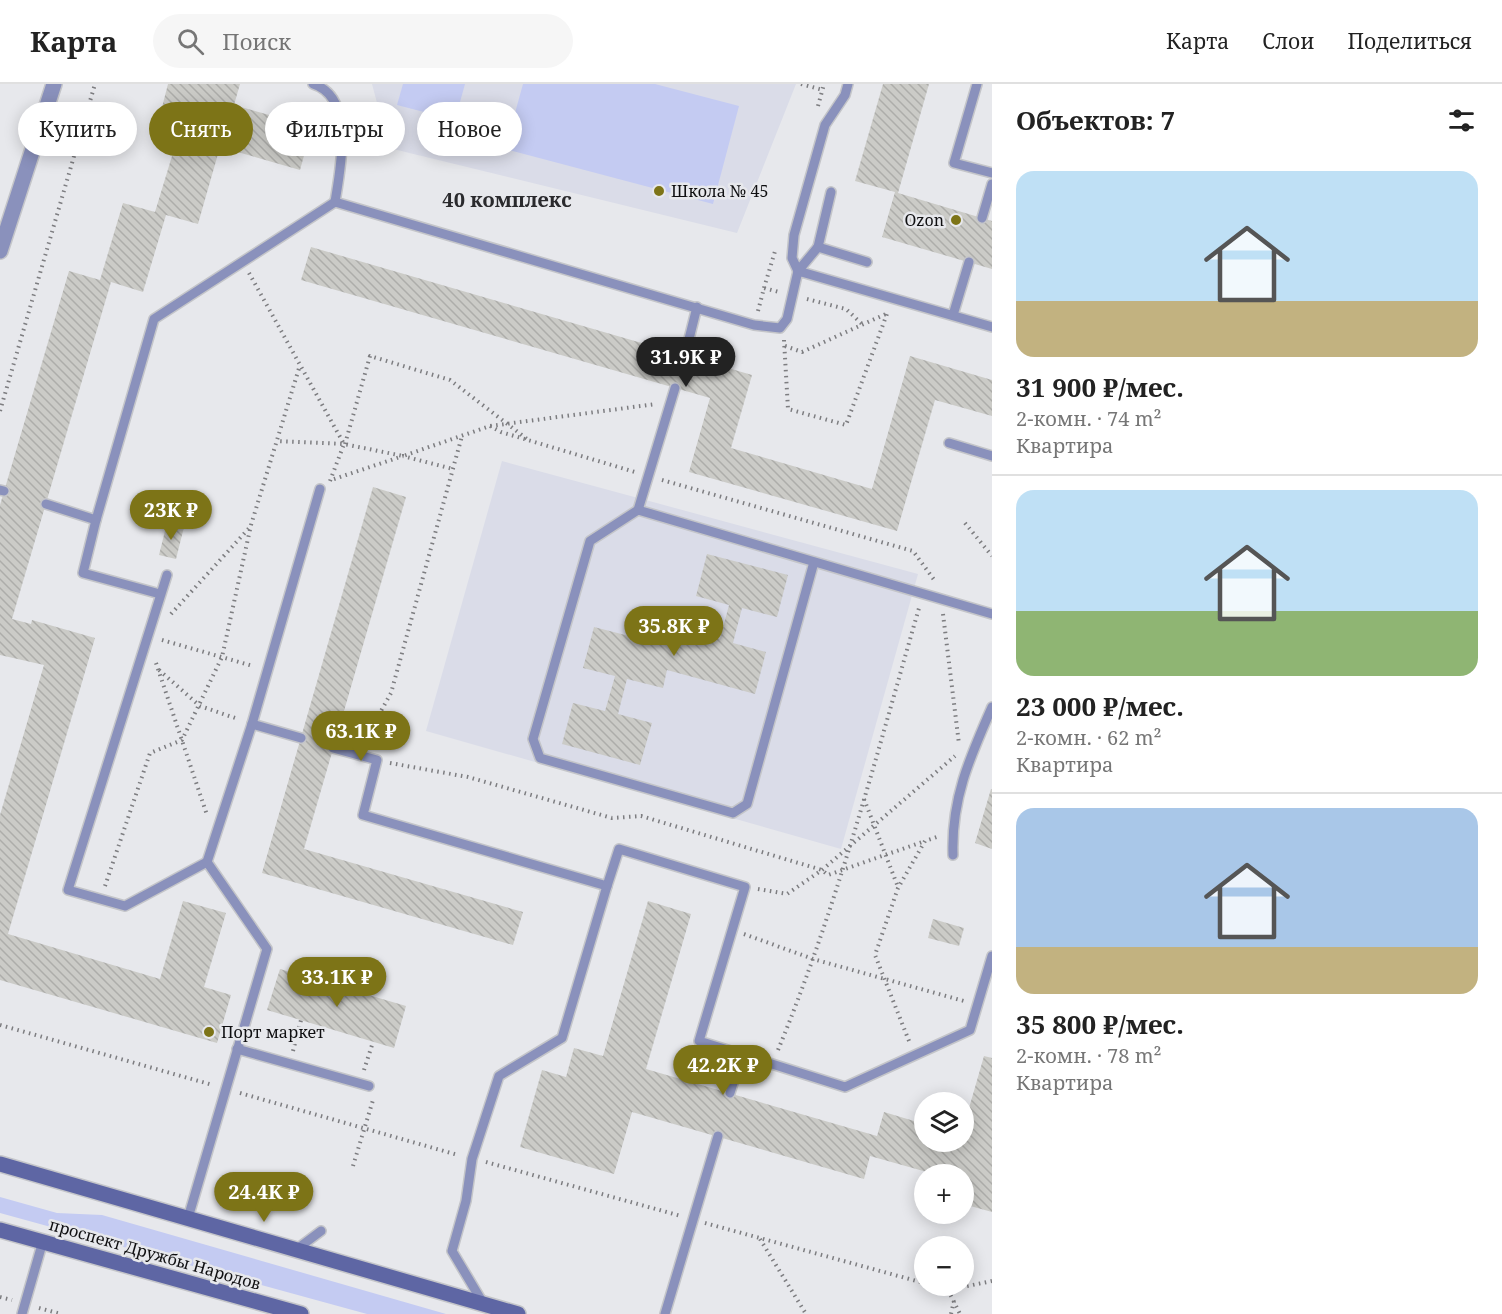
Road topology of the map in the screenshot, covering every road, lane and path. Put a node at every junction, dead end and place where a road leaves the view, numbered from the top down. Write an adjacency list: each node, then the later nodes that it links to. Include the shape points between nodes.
1 (54, 84): 14 (street)
2 (95, 84): 30 (path)
3 (801, 84): 7 (path)
4 (848, 84): 7 (lane)
5 (977, 84): 8 (lane, via 954,162)
6 (318, 85): 11 (lane, via 336,102 344,148)
7 (845, 95): 18 (lane, via 825,125 794,235 792,258)
8 (992, 173)
9 (992, 184): 12 (lane)
10 (831, 192): 13 (lane)
11 (335, 202): 15 (lane); 20 (lane)
12 (982, 218)
13 (818, 247): 16 (lane); 18 (lane)
14 (0, 251)
15 (243, 262): 27 (path); 46 (lane, via 154,319)
16 (867, 262)
17 (969, 262): 22 (lane)
18 (798, 271): 19 (lane); 24 (lane, via 787,319)
19 (892, 297): 21 (path); 22 (lane)
20 (697, 307): 24 (lane, via 754,325); 26 (lane)
21 (888, 313): 25 (path, via 802,352); 25 (path, via 846,425 789,409)
22 (953, 315): 23 (lane)
23 (992, 327)
24 (780, 328): 25 (path)
25 (785, 346)
26 (685, 355)
27 (300, 365): 35 (path); 37 (path)
28 (675, 388): 29 (lane)
29 (671, 402): 31 (path); 41 (lane)
30 (0, 411)
31 (510, 424): 32 (path); 34 (path); 37 (path, via 450,380 370,356)
32 (490, 426): 33 (path); 34 (path)
33 (462, 435): 38 (path); 40 (path)
34 (528, 440): 41 (path)
35 (277, 441): 37 (path); 48 (path)
36 (949, 443): 39 (lane)
37 (345, 444): 38 (path); 42 (path)
38 (403, 456): 40 (path); 42 (path)
39 (992, 456)
40 (453, 469): 68 (path, via 391,693 372,727)
41 (649, 476): 45 (lane); 52 (path, via 913,551)
42 (333, 479): 43 (path)
43 (320, 489): 61 (lane)
44 (46, 504): 46 (lane)
45 (638, 510): 50 (lane); 50 (lane, via 590,541 533,739 540,758 733,813 747,804)
46 (96, 520): 54 (lane, via 84,573)
47 (965, 523): 49 (path)
48 (251, 525): 57 (path); 59 (path)
49 (992, 556)
50 (814, 562): 53 (lane)
51 (166, 574): 54 (lane)
52 (938, 584)
53 (923, 593): 55 (lane); 70 (path)
54 (160, 594): 58 (lane)
55 (941, 598): 56 (lane); 71 (path, via 960,752)
56 (992, 614)
57 (170, 615)
58 (146, 639): 59 (path); 60 (path); 84 (lane, via 69,890)
59 (222, 657): 61 (path); 62 (path)
60 (158, 669): 62 (path); 66 (path)
61 (266, 670): 64 (lane)
62 (200, 705): 64 (path); 66 (path)
63 (992, 707): 72 (lane, via 972,751 957,799)
64 (252, 724): 65 (lane); 74 (lane)
65 (301, 738)
66 (182, 740): 74 (path); 84 (path, via 150,753)
67 (333, 748): 68 (lane)
68 (362, 756): 69 (lane)
69 (377, 760): 79 (path, via 468,777 612,818 641,816); 81 (lane, via 363,815)
70 (863, 798): 71 (path); 75 (path)
71 (874, 825): 75 (path); 76 (path)
72 (952, 832): 73 (path); 77 (lane)
73 (925, 841): 76 (path); 83 (path)
74 (215, 842): 78 (lane)
75 (849, 846): 79 (path); 80 (path)
76 (886, 855): 80 (path); 83 (path)
77 (953, 855)
78 (207, 862): 84 (lane, via 125,906); 92 (lane, via 267,949)
79 (822, 870): 80 (path, via 828,875); 82 (path, via 787,894)
80 (842, 871): 87 (path)
81 (607, 886): 82 (lane, via 619,849); 113 (lane, via 562,1038 499,1076 472,1159 466,1201 452,1251)
82 (745, 887): 85 (lane)
83 (898, 888): 88 (path, via 876,955)
84 (100, 899)
85 (732, 930): 87 (path); 93 (lane, via 699,1041)
86 (992, 956): 89 (lane)
87 (813, 959): 88 (path); 96 (path)
88 (883, 978): 89 (path); 94 (path)
89 (978, 1005): 94 (lane, via 970,1030)
90 (301, 1020): 95 (path)
91 (373, 1042): 97 (path)
92 (237, 1049): 95 (lane); 103 (lane)
93 (742, 1054): 96 (lane); 98 (lane)
94 (915, 1055): 96 (lane, via 845,1087)
95 (289, 1064): 97 (lane)
96 (772, 1064)
97 (365, 1085)
98 (730, 1093)
99 (373, 1098): 102 (path)
100 (718, 1136): 118 (lane)
101 (0, 1164): 103 (main road)
102 (353, 1166)
103 (188, 1218): 108 (main road)
104 (0, 1230): 107 (main road, проспект Дружбы Народов)
105 (321, 1231): 108 (lane)
106 (759, 1239): 119 (path)
107 (43, 1241): 114 (main road, проспект Дружбы Народов); 115 (lane)
108 (297, 1249): 113 (main road)
109 (992, 1281): 110 (path)
110 (974, 1285)
111 (951, 1296): 112 (path)
112 (954, 1301): 120 (path); 121 (path)
113 (483, 1304): 117 (main road)
114 (266, 1309): 116 (main road, проспект Дружбы Народов)
115 (22, 1314)
116 (301, 1314)
117 (518, 1314)
118 (665, 1314)
119 (806, 1314)
120 (951, 1314)
121 (960, 1314)

